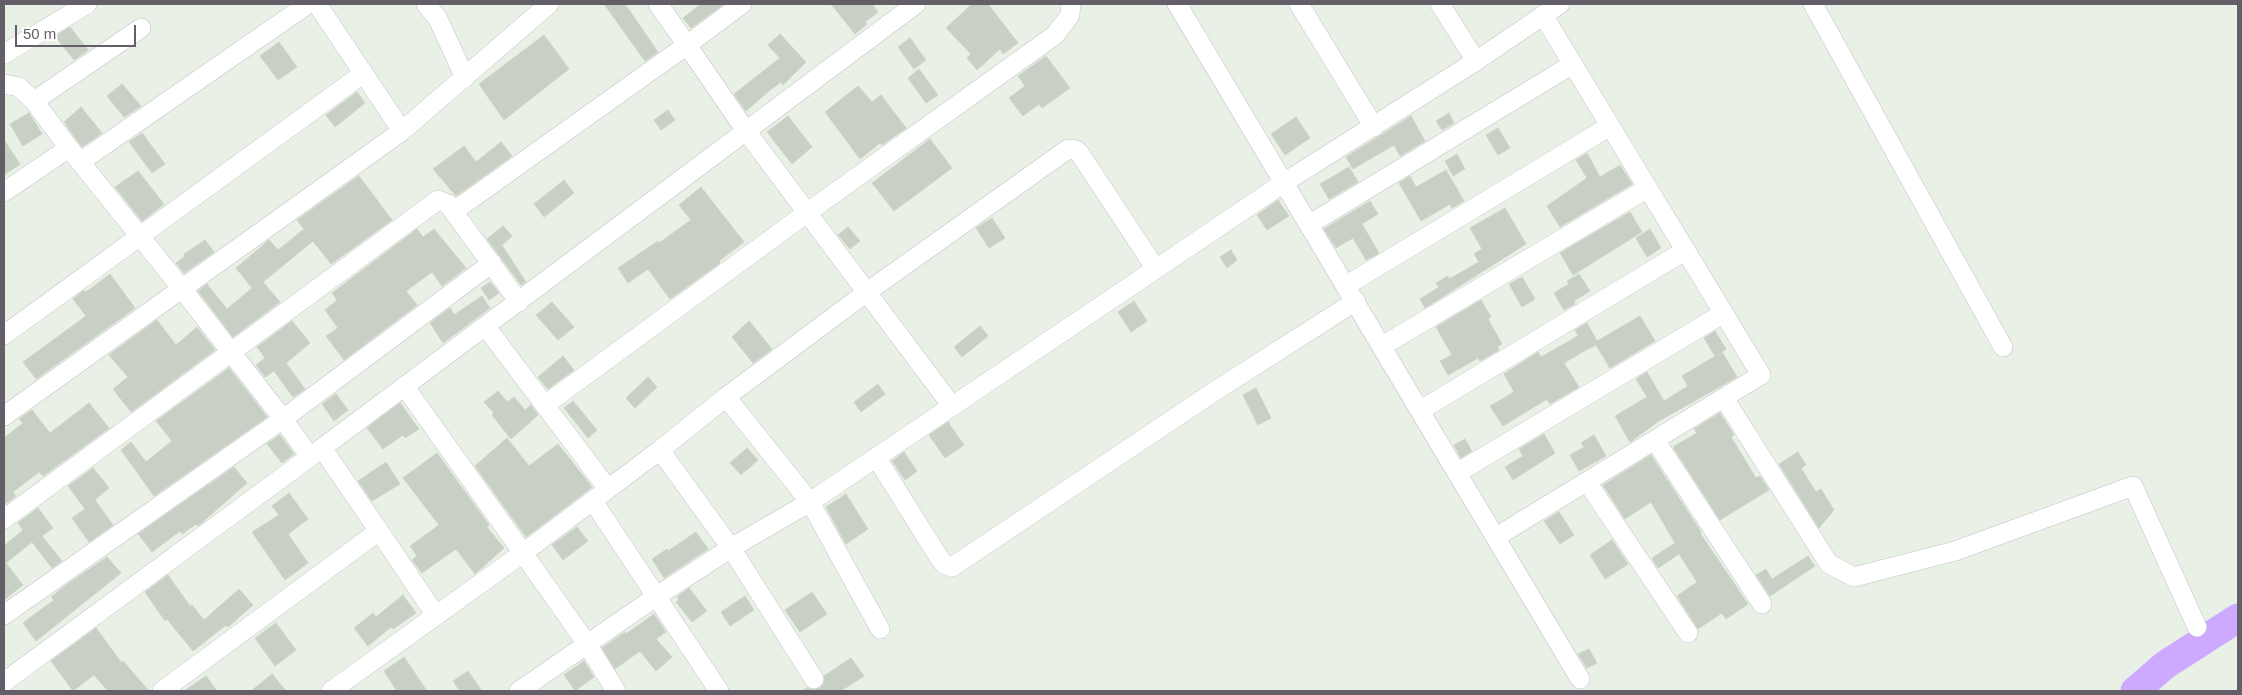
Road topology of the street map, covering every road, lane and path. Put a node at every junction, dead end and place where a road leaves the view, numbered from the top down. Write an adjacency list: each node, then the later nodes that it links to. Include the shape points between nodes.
1 (87, 4): 18 (street)
2 (308, 4): 29 (street)
3 (317, 4): 21 (street)
4 (426, 4): 22 (street, via 438,19)
5 (548, 4): 22 (street)
6 (658, 4): 17 (street)
7 (742, 4): 17 (street)
8 (916, 4): 28 (street)
9 (1071, 4): 34 (street, via 1070,15 1055,35)
10 (1177, 4): 30 (street)
11 (1299, 4): 26 (street)
12 (1440, 4): 19 (street)
13 (1560, 4): 15 (street)
14 (1813, 4): 48 (street)
15 (1543, 16): 19 (street); 20 (street)
16 (141, 28): 24 (street)
17 (687, 45): 28 (street); 33 (street)
18 (4, 54)
19 (1476, 61): 26 (street)
20 (1573, 64): 25 (street); 35 (street)
21 (364, 73): 27 (street); 36 (street)
22 (465, 78): 27 (street)
23 (4, 84): 24 (street, via 19,87)
24 (34, 100): 29 (street)
25 (1610, 126): 31 (street); 42 (street)
26 (1374, 127): 30 (street)
27 (402, 131): 40 (street)
28 (746, 131): 34 (street); 43 (street)
29 (74, 155): 32 (street); 36 (street)
30 (1282, 184): 35 (street); 39 (street)
31 (1648, 188): 37 (street); 47 (street)
32 (4, 192)
33 (454, 211): 38 (street); 49 (street, via 442,200 434,203)
34 (808, 212): 41 (street); 53 (street)
35 (1310, 224): 42 (street)
36 (140, 237): 40 (street); 46 (street)
37 (1686, 250): 44 (street); 55 (street)
38 (492, 263): 43 (street); 57 (street)
39 (1156, 269): 41 (street, via 1084,159 1072,148); 54 (street)
40 (183, 290): 49 (street); 56 (street)
41 (867, 292): 51 (street); 54 (street)
42 (1351, 293): 47 (street); 61 (street, via 1215,392 952,567 944,564 938,556)
43 (519, 302): 45 (street)
44 (1724, 313): 52 (street, via 1761,375); 62 (street)
45 (486, 327): 50 (street); 53 (street)
46 (4, 335)
47 (1382, 346): 55 (street)
48 (2003, 347)
49 (232, 352): 57 (street); 67 (street)
50 (405, 387): 60 (street); 71 (street)
51 (726, 397): 59 (street); 66 (street)
52 (1724, 398): 58 (street); 76 (street, via 1829,564 1854,578 1954,551 2134,486)
53 (545, 405): 64 (street)
54 (952, 406): 61 (street)
55 (1421, 410): 62 (street)
56 (4, 416)
57 (283, 419): 60 (street); 75 (street)
58 (1655, 440): 63 (street); 73 (street)
59 (660, 450): 64 (street); 70 (street)
60 (316, 453): 68 (street); 82 (street)
61 (876, 457): 66 (street)
62 (1457, 472): 69 (street)
63 (1587, 482): 69 (street); 78 (street)
64 (608, 489): 65 (street)
65 (593, 500): 71 (street); 72 (street)
66 (810, 502): 70 (street); 77 (street)
67 (4, 519)
68 (378, 531): 74 (street); 83 (street)
69 (1496, 537): 81 (street)
70 (731, 548): 72 (street); 80 (street)
71 (523, 553): 74 (street); 79 (street)
72 (657, 596): 79 (street); 87 (street)
73 (1762, 604)
74 (435, 614): 84 (street)
75 (4, 615)
76 (2197, 627)
77 (880, 629)
78 (1688, 632)
79 (587, 644): 85 (street); 86 (street)
80 (814, 679)
81 (1580, 679)
82 (4, 682)
83 (162, 691)
84 (331, 691)
85 (519, 691)
86 (616, 691)
87 (719, 691)

